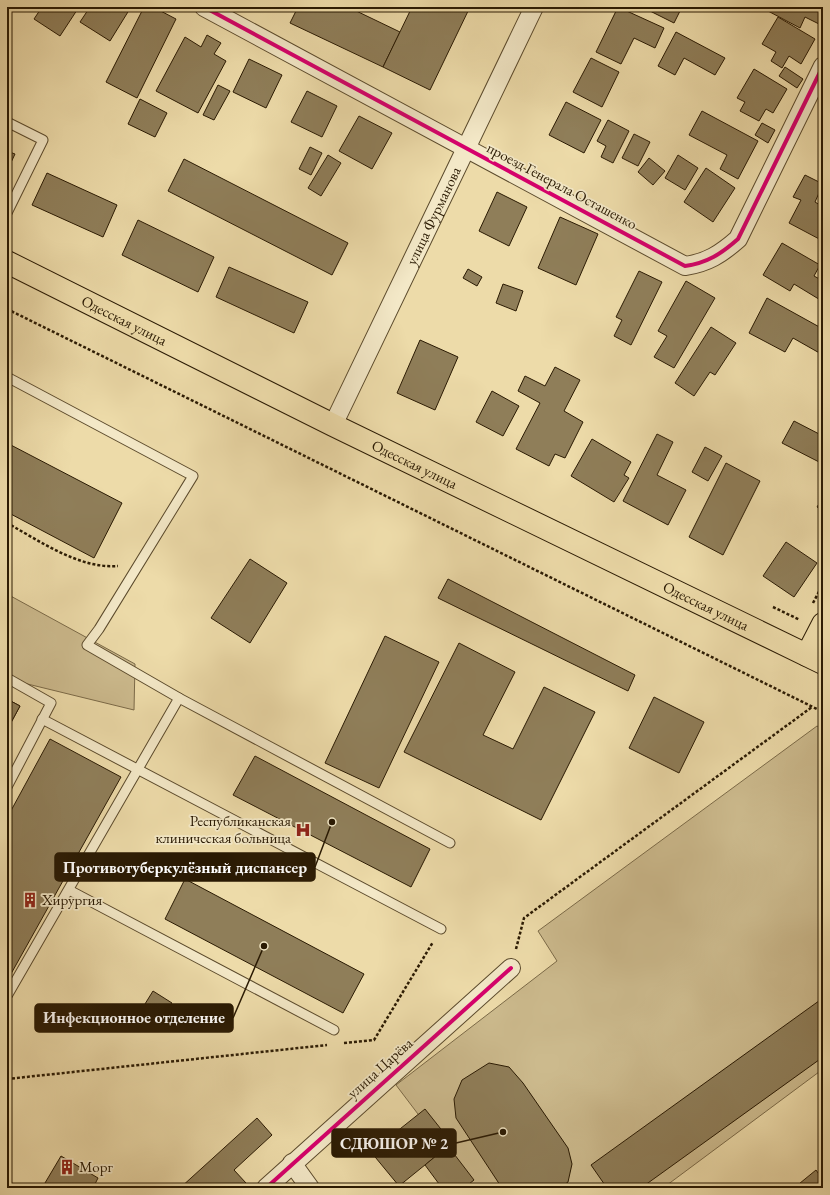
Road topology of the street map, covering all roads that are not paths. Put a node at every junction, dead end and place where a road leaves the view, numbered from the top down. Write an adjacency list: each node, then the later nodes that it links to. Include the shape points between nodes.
1 (204, 7): 5 (street, проезд Генерала Осташенко)
2 (534, 7): 5 (street, улица Фурманова)
3 (823, 66): 5 (street, проезд Генерала Осташенко, via 738,239 720,255 700,264 685,266)
4 (7, 122): 6 (lane, via 43,140)
5 (465, 148): 9 (street, улица Фурманова)
6 (7, 213)
7 (7, 262): 9 (main road, Одесская улица)
8 (7, 377): 13 (lane, via 193,476 87,645)
9 (333, 425): 11 (main road, Одесская улица)
10 (812, 618): 11 (main road)
11 (815, 659)
12 (7, 678): 14 (lane, via 50,703)
13 (178, 698): 15 (lane); 17 (lane)
14 (42, 719): 15 (lane); 16 (lane)
15 (138, 770): 18 (lane); 19 (lane)
16 (7, 787)
17 (450, 843)
18 (69, 890): 21 (lane); 22 (lane)
19 (441, 929)
20 (511, 968): 23 (street, улица Царёва)
21 (7, 996)
22 (334, 1030)
23 (292, 1163): 24 (street, улица Царёва); 25 (street)
24 (266, 1188)
25 (310, 1188)

